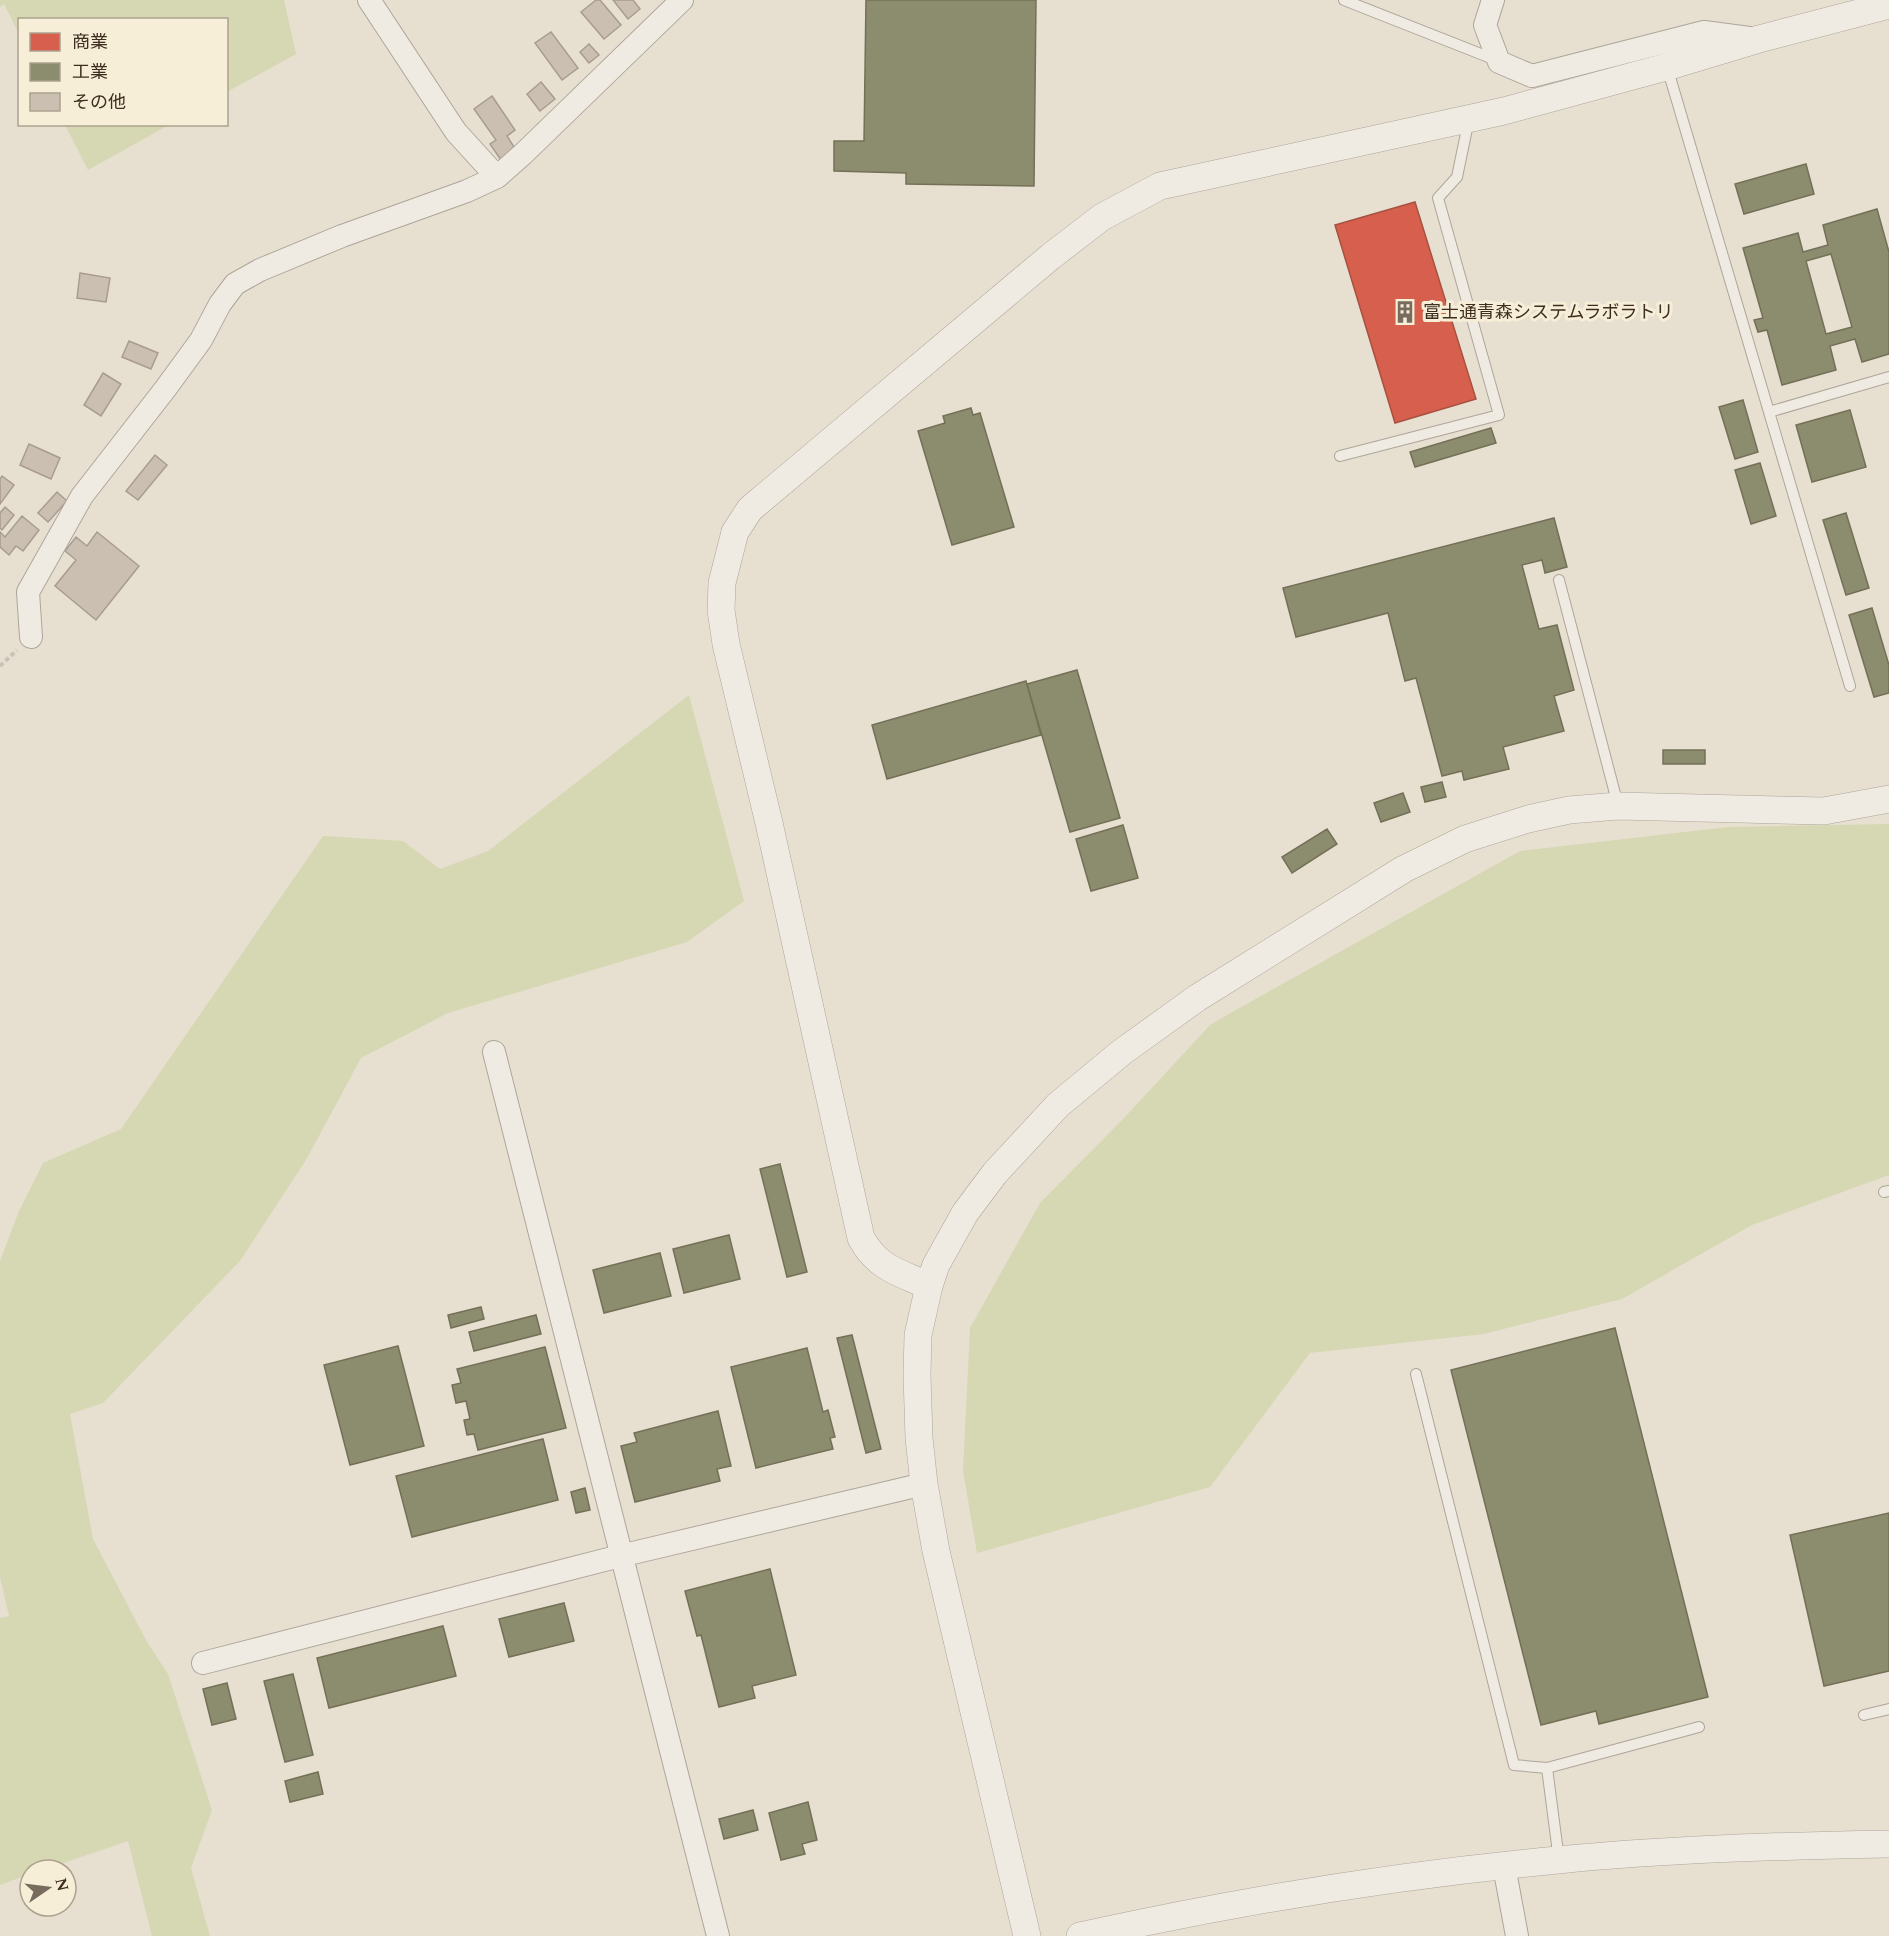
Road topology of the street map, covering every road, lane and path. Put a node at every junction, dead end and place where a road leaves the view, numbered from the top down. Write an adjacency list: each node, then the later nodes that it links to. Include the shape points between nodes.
1 (369, 0): 10 (street, via 456,132)
2 (682, 0): 10 (street)
3 (1344, 0): 7 (lane)
4 (1492, 0): 7 (street, via 1485,25)
5 (1889, 5): 6 (street)
6 (1760, 39): 7 (street, via 1704,32 1532,76); 8 (street)
7 (1499, 62)
8 (1666, 67): 9 (street); 12 (lane)
9 (1469, 119): 13 (lane, via 1457,177 1438,198 1499,415); 20 (street, via 1160,186 1102,217 750,509 735,532 722,583 726,644 861,1238 880,1264)
10 (497, 177): 15 (street, via 321,244 235,284 173,379 82,496 28,592)
11 (1889, 377): 12 (lane)
12 (1768, 412): 16 (lane)
13 (1340, 456)
14 (1559, 580): 18 (lane)
15 (31, 637)
16 (1850, 686)
17 (1889, 799): 18 (street, via 1824,811)
18 (1618, 806): 20 (street, via 1569,810 1465,839 1404,869 1197,998 1058,1105 995,1173 965,1213 945,1245)
19 (494, 1052): 23 (street)
20 (929, 1286): 22 (street, via 918,1335)
21 (1416, 1374): 28 (lane, via 1514,1765)
22 (924, 1484): 23 (street); 33 (street, via 936,1551)
23 (620, 1556): 24 (street); 32 (street)
24 (202, 1663)
25 (1889, 1709): 26 (lane)
26 (1864, 1715)
27 (1699, 1727): 28 (lane)
28 (1548, 1768): 30 (lane)
29 (1889, 1844): 30 (street)
30 (1559, 1860): 31 (street)
31 (1504, 1866): 34 (street, via 1216,1907); 35 (street)
32 (718, 1936)
33 (1027, 1936)
34 (1080, 1936)
35 (1517, 1936)

